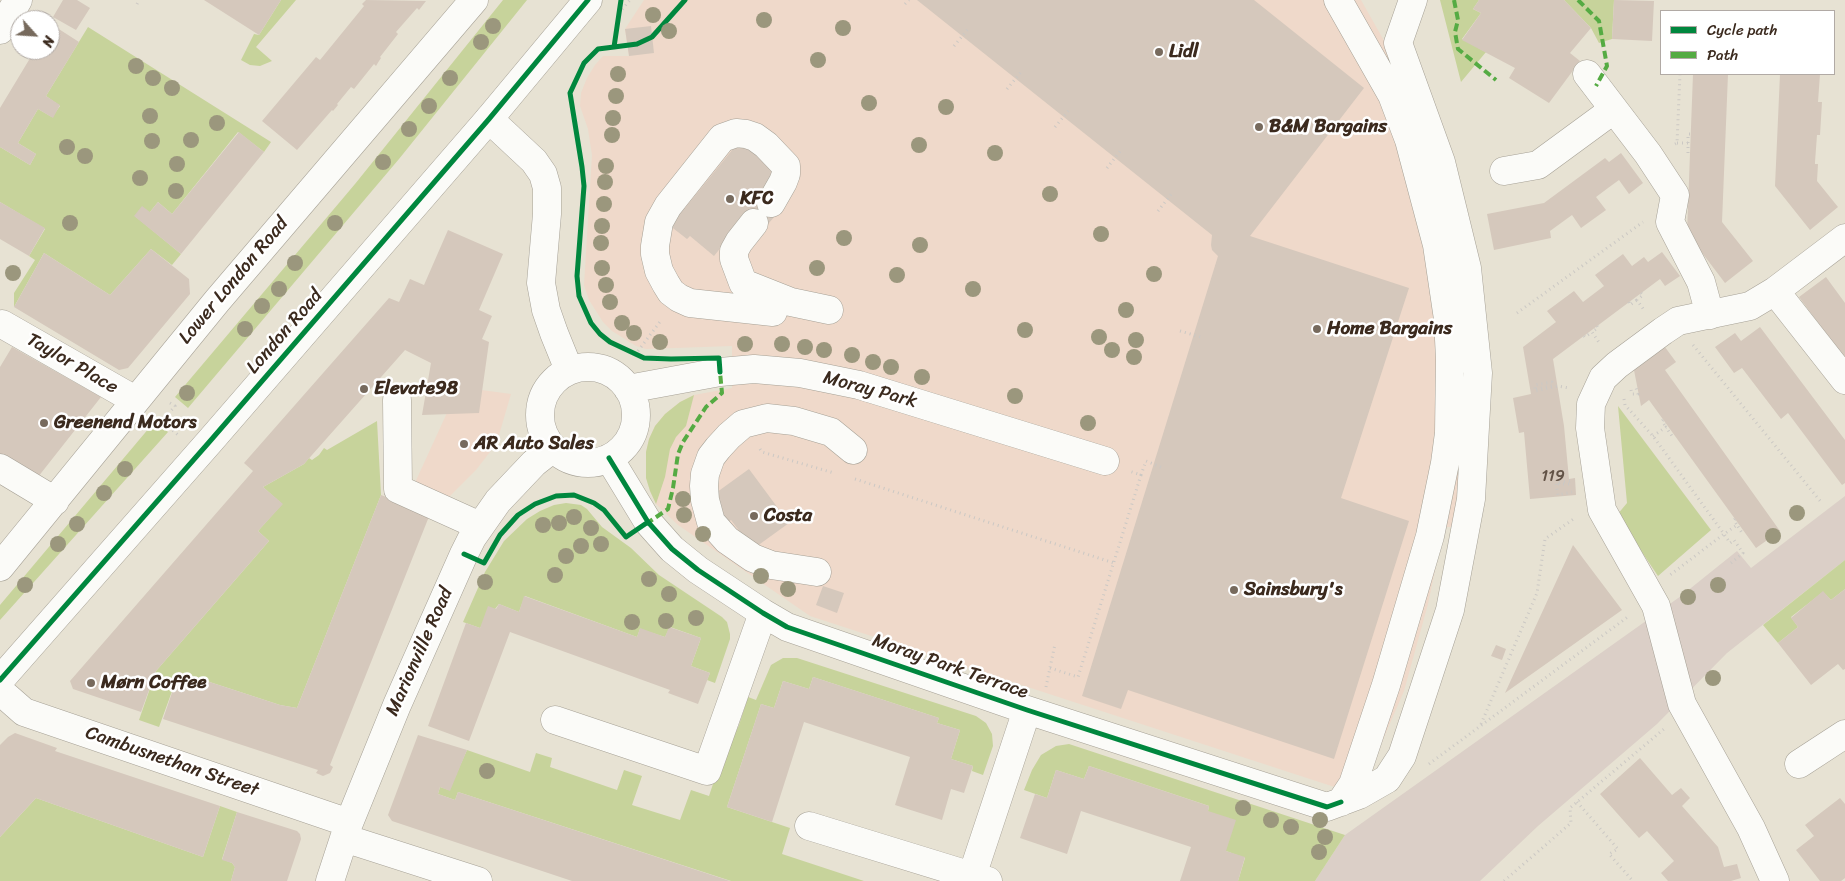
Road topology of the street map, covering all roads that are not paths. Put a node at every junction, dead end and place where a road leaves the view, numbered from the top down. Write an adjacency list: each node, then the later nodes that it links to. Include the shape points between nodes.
1 (18, 0): 6 (street)
2 (474, 0): 20 (street, Lower London Road)
3 (588, 0): 9 (street, London Road)
4 (1338, 0): 38 (street, via 1392,95 1409,140 1437,246 1448,319 1450,360 1448,443 1430,536 1386,685 1352,784)
5 (1412, 0): 38 (street, Moray Park Terrace, via 1398,43 1441,162 1467,268 1478,373 1471,499 1450,610 1402,756 1387,779)
6 (0, 30)
7 (1587, 74): 8 (street)
8 (1613, 110): 10 (street, via 1538,165); 15 (street, via 1675,195 1670,222 1702,282)
9 (490, 120): 17 (street, via 534,161 543,174 547,188 547,214 541,283 546,310); 32 (street, London Road)
10 (1504, 171)
11 (1845, 238): 12 (street)
12 (1775, 291): 15 (street, via 1750,306); 18 (street)
13 (829, 310): 14 (street, via 791,302 743,283 734,251 783,182 786,166 755,137 736,133 722,138 668,206 659,222 655,254 666,284 679,298 690,303)
14 (773, 312)
15 (1710, 315): 44 (street, via 1678,321 1603,378 1591,404 1590,428 1602,510 1652,599 1676,715 1751,828)
16 (1, 318): 20 (street, Taylor Place)
17 (569, 370): 19 (street, via 582,367 606,370); 22 (street, via 554,380 543,396 539,414 543,432)
18 (1845, 380)
19 (628, 389): 24 (street, via 635,404 636,420 622,449); 25 (street, Moray Park, via 720,372 754,369 800,373 837,379 910,400)
20 (141, 393): 27 (street, Lower London Road)
21 (397, 400): 28 (street, via 398,489)
22 (553, 448): 24 (street, via 564,457 579,462 594,463); 28 (street, Marionville Road, via 498,501)
23 (853, 450): 30 (street, via 831,432 794,421 767,418 743,424 718,448 706,474 705,500 711,522 727,540 752,558 771,566)
24 (608, 458): 31 (street, Moray Park Terrace, via 648,522 672,549)
25 (1114, 466)
26 (0, 468): 27 (street)
27 (55, 501): 29 (street, Lower London Road)
28 (480, 526): 40 (street, Marionville Road, via 426,638)
29 (0, 567)
30 (817, 572)
31 (763, 613): 34 (street, Moray Park Terrace, via 787,627); 35 (street, via 707,771)
32 (0, 680)
33 (0, 692): 40 (street, Cambusnethan Street, via 24,712)
34 (1034, 712): 38 (street, Moray Park Terrace, via 1327,807); 41 (street, Moray Park Terrace)
35 (555, 720)
36 (1845, 734): 37 (street)
37 (1799, 764)
38 (1341, 802)
39 (810, 826): 41 (street, Moray Park Terrace)
40 (347, 831): 42 (street, Marionville Road); 43 (street, Cambusnethan Street)
41 (980, 878)
42 (330, 881)
43 (478, 881)
44 (1775, 881)

